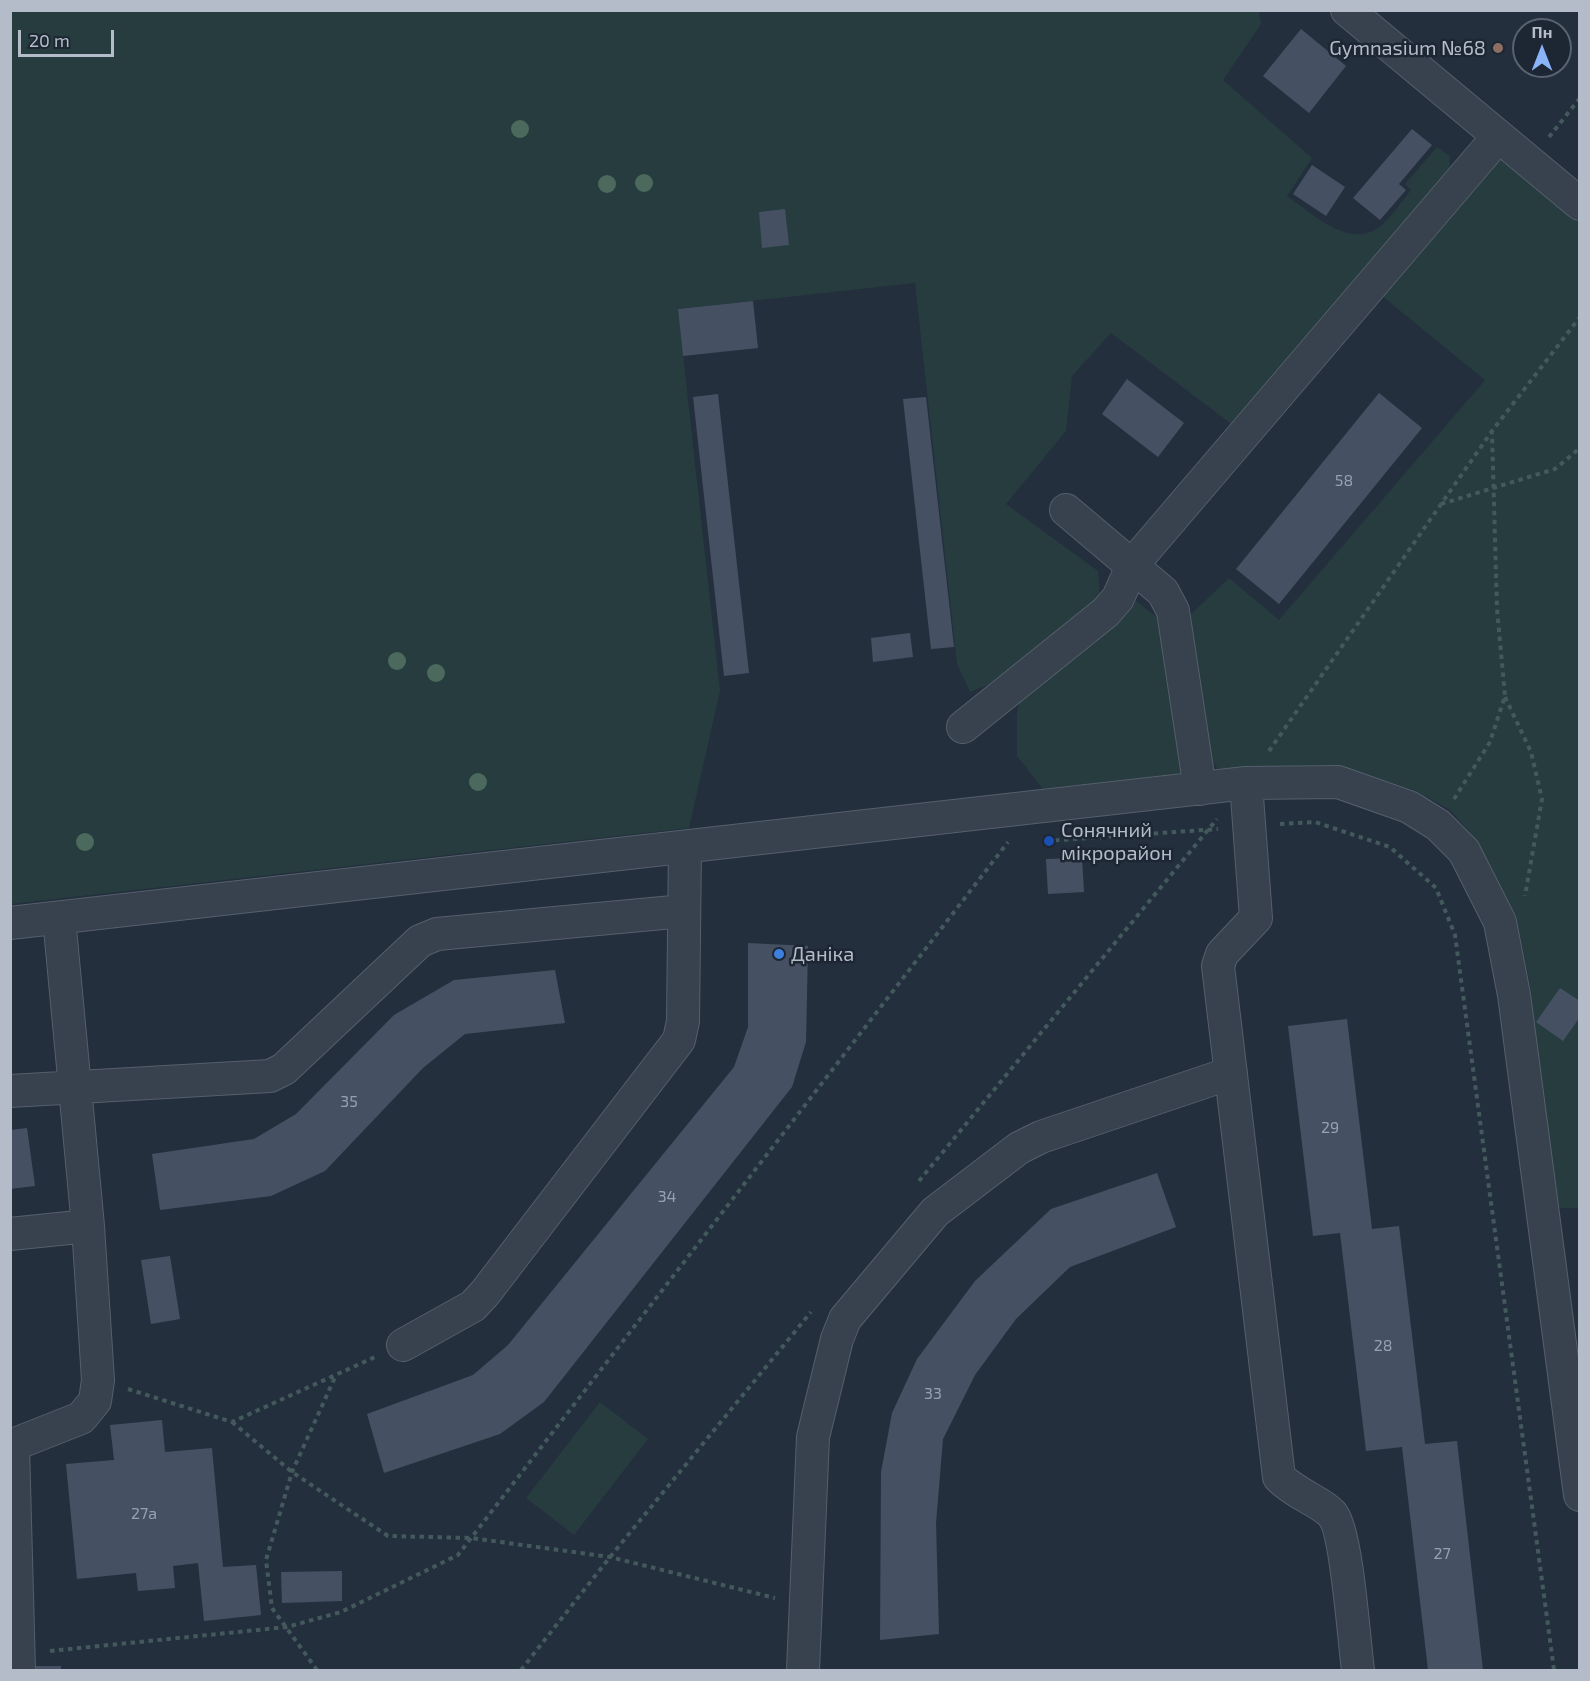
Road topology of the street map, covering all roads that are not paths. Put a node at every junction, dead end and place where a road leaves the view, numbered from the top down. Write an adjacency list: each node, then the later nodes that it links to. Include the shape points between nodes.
1 (1347, 10): 2 (street)
2 (1497, 138): 3 (street); 5 (street)
3 (1580, 204)
4 (1066, 510): 5 (street)
5 (1133, 564): 6 (street, via 1118,598 1106,612); 8 (street, via 1163,592 1173,610)
6 (963, 727)
7 (1246, 783): 8 (street); 13 (street, via 1256,918 1218,960); 18 (street, via 1338,782 1409,807 1438,825 1464,851 1500,922 1514,995)
8 (1200, 789): 9 (street)
9 (685, 847): 10 (street); 11 (street)
10 (684, 912): 14 (street, via 437,934 420,941 284,1070 270,1076); 20 (street, via 683,1021 679,1040 485,1293 472,1306)
11 (58, 918): 12 (street); 14 (street)
12 (10, 923)
13 (1231, 1073): 24 (street, via 1041,1137 1019,1148 935,1212 845,1319 813,1437); 25 (street, via 1279,1477 1289,1488 1332,1515 1341,1536)
14 (75, 1088): 15 (street); 16 (street)
15 (10, 1091)
16 (88, 1226): 17 (street); 21 (street, via 98,1380 95,1401 81,1418)
17 (10, 1234)
18 (1555, 1303): 19 (street); 22 (street)
19 (1580, 1323)
20 (403, 1345)
21 (12, 1446): 23 (street)
22 (1580, 1495)
23 (19, 1662)
24 (803, 1671)
25 (1358, 1671)

